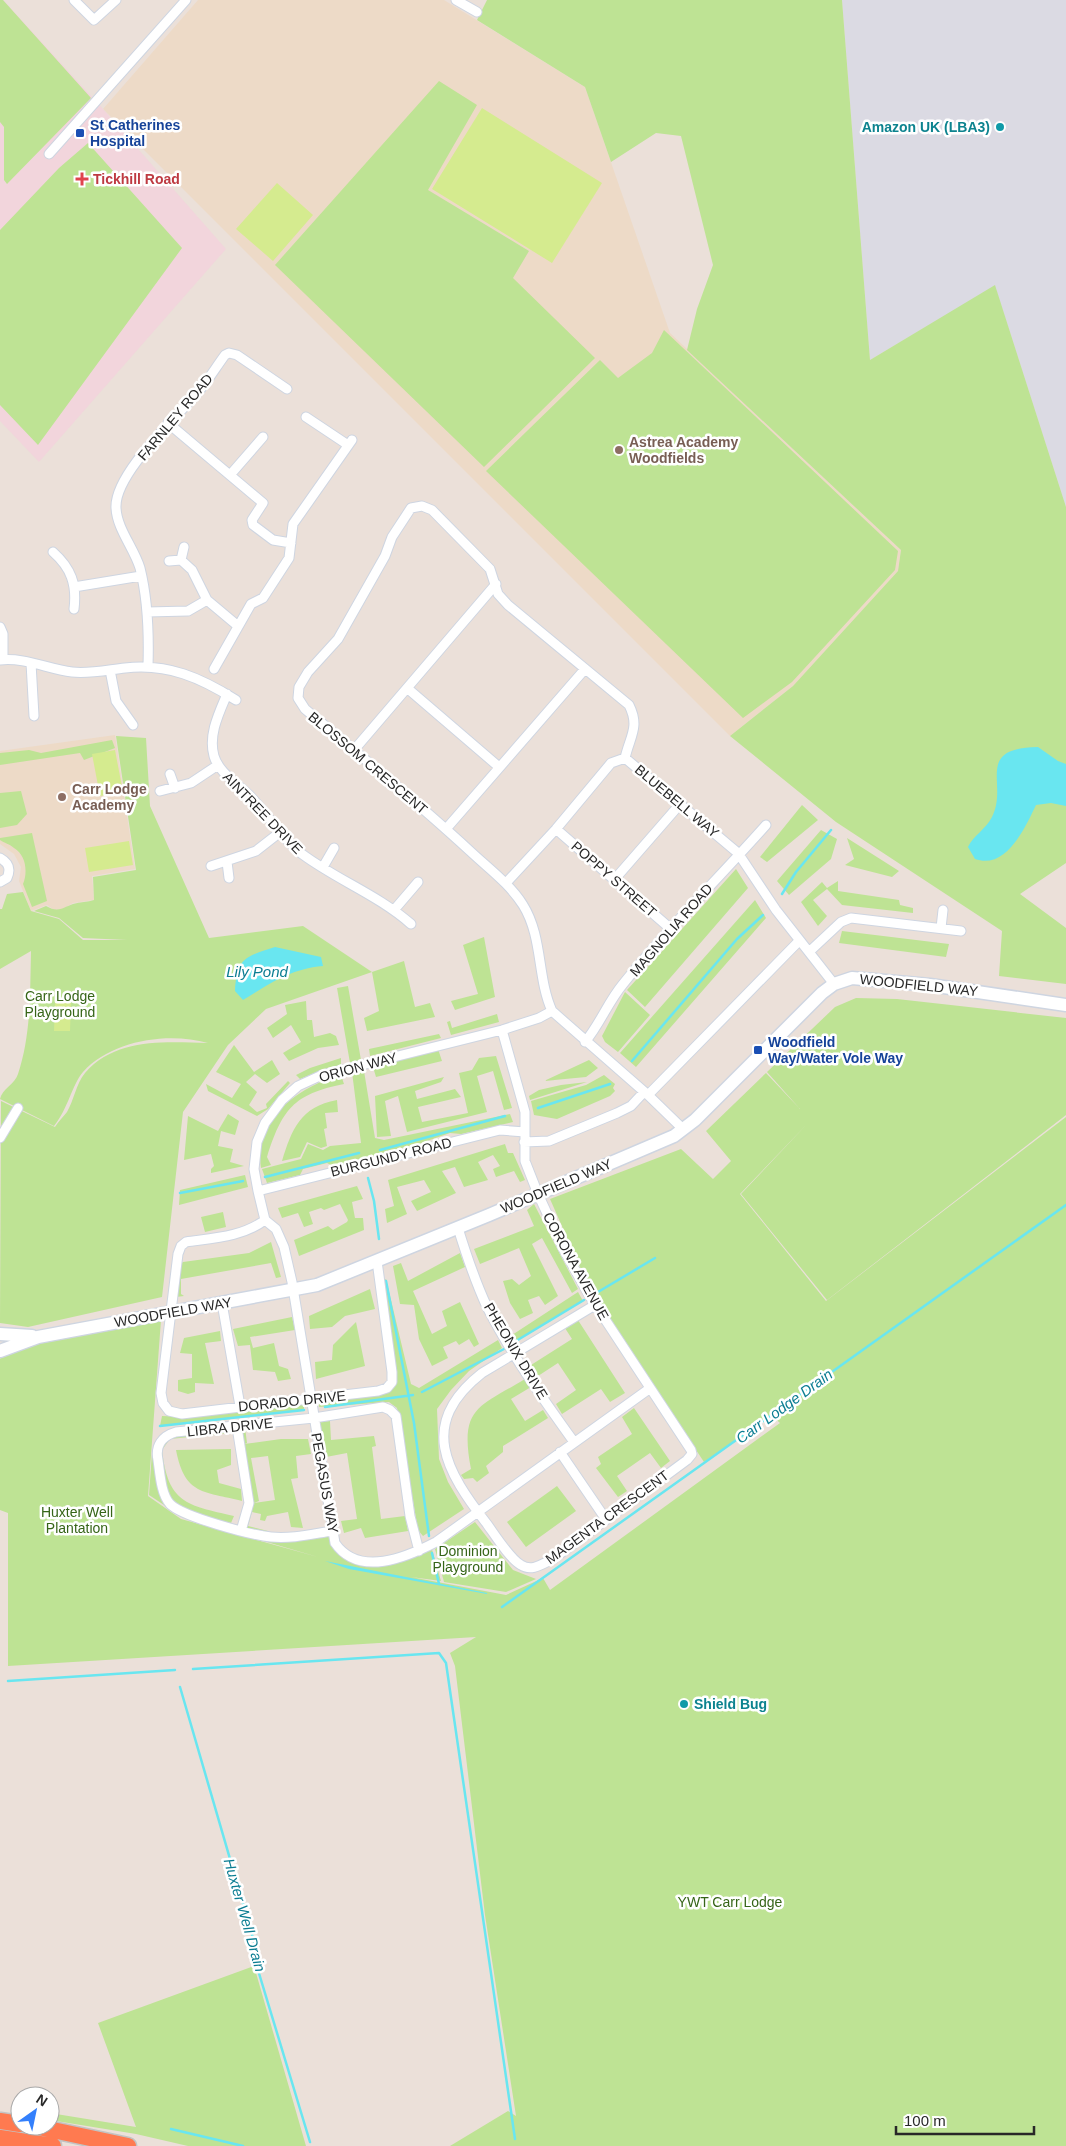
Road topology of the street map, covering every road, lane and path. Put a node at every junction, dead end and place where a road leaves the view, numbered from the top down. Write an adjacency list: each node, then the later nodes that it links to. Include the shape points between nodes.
1 (74, 0): 2 (street, via 94,20)
2 (116, 0)
3 (186, 0): 6 (street)
4 (456, 0): 5 (street)
5 (477, 12)
6 (49, 154)
7 (287, 389): 9 (street, FARNLEY ROAD, via 237,355 229,353)
8 (306, 417): 12 (street, via 350,443 293,524)
9 (168, 424): 11 (street); 17 (street, FARNLEY ROAD, via 145,451 117,496 119,520)
10 (263, 437): 11 (street)
11 (230, 475): 12 (street, via 263,503 252,520 253,525 273,540)
12 (291, 543): 23 (street, via 288,558 263,598 251,604)
13 (184, 547): 15 (street)
14 (53, 552): 19 (street, via 65,562)
15 (181, 560): 16 (street); 20 (street, via 192,570)
16 (169, 561)
17 (142, 576): 19 (street); 22 (street, FARNLEY ROAD)
18 (496, 584): 28 (street, BLOSSOM CRESCENT, via 498,594 508,605); 31 (street); 36 (street, BLOSSOM CRESCENT, via 490,569 432,510 422,506 411,508 392,537 343,632 299,687 298,698 305,709)
19 (74, 587): 21 (street)
20 (208, 600): 22 (street, via 188,611); 23 (street)
21 (74, 608)
22 (147, 612): 27 (street, FARNLEY ROAD)
23 (238, 626): 29 (street)
24 (0, 627): 25 (street, via 3,634)
25 (2, 659): 26 (street)
26 (31, 663): 30 (street, via 72,672); 34 (street)
27 (148, 666): 30 (street); 32 (street, via 186,673)
28 (585, 668): 37 (street, BLOSSOM CRESCENT, via 628,705 635,717); 39 (street)
29 (214, 669)
30 (110, 670): 35 (street, via 116,701)
31 (407, 688): 36 (street); 39 (street)
32 (227, 694): 33 (street); 38 (street, AINTREE DRIVE, via 218,714 212,744)
33 (236, 700)
34 (34, 716)
35 (133, 725)
36 (354, 750): 45 (street, BLOSSOM CRESCENT)
37 (625, 758): 43 (street, BLUEBELL WAY); 46 (street, BLUEBELL WAY, via 611,763)
38 (218, 765): 41 (street, via 191,783); 47 (street, AINTREE DRIVE, via 249,795)
39 (500, 767): 45 (street)
40 (170, 774): 41 (street)
41 (175, 788): 42 (street)
42 (160, 791)
43 (680, 803): 49 (street, BLUEBELL WAY); 55 (street)
44 (766, 825): 49 (street, MAGNOLIA ROAD)
45 (446, 829): 58 (street, BLOSSOM CRESCENT)
46 (556, 829): 55 (street, POPPY STREET); 58 (street, BLUEBELL WAY)
47 (279, 833): 51 (street, via 256,852); 53 (street, AINTREE DRIVE)
48 (334, 848): 53 (street)
49 (738, 853): 63 (street, MAGNOLIA ROAD); 65 (street, BLUEBELL WAY)
50 (0, 858): 56 (street, via 9,868 7,878)
51 (227, 862): 52 (street); 54 (street)
52 (210, 866)
53 (323, 867): 59 (street, AINTREE DRIVE)
54 (229, 878)
55 (614, 880): 63 (street, POPPY STREET)
56 (0, 882)
57 (418, 882): 59 (street)
58 (506, 883): 71 (street, BLOSSOM CRESCENT, via 533,925 546,998)
59 (394, 910): 61 (street, AINTREE DRIVE)
60 (943, 910): 62 (street)
61 (411, 924)
62 (941, 928): 64 (street); 66 (street, via 851,918 841,922)
63 (672, 930): 73 (street, MAGNOLIA ROAD, via 623,984)
64 (961, 931)
65 (799, 940): 66 (street, BLUEBELL WAY); 74 (street)
66 (810, 951): 67 (street, BLUEBELL WAY)
67 (834, 984): 68 (street, WOODFIELD WAY, via 852,978 872,979); 76 (street, WOODFIELD WAY)
68 (1025, 998): 69 (street, WOODFIELD WAY); 70 (street, WOODFIELD WAY)
69 (1066, 1000)
70 (1066, 1005)
71 (552, 1011): 72 (street, ORION WAY); 73 (street, BLOSSOM CRESCENT)
72 (502, 1030): 77 (street, CORONA AVENUE, via 525,1112); 80 (street, ORION WAY, via 322,1075 298,1086 282,1100 265,1123 260,1136 254,1169)
73 (585, 1042): 74 (street, BLOSSOM CRESCENT)
74 (646, 1094): 76 (street, BLOSSOM CRESCENT); 79 (street, via 609,1117 549,1141)
75 (18, 1108): 78 (street)
76 (683, 1129): 81 (street, WOODFIELD WAY, via 665,1140)
77 (525, 1132): 79 (street, CORONA AVENUE); 80 (street, BURGUNDY ROAD, via 500,1130)
78 (0, 1138)
79 (524, 1142): 81 (street, CORONA AVENUE, via 525,1161)
80 (258, 1191): 82 (street, ORION WAY)
81 (538, 1194): 83 (street, WOODFIELD WAY); 87 (street, CORONA AVENUE, via 564,1250)
82 (266, 1220): 85 (street, ORION WAY, via 276,1228 284,1247); 88 (street, DORADO DRIVE, via 240,1234 186,1242 181,1246)
83 (458, 1228): 84 (street, WOODFIELD WAY); 92 (street, PHEONIX DRIVE, via 487,1305)
84 (377, 1261): 85 (street, WOODFIELD WAY); 94 (street, DORADO DRIVE, via 392,1382 378,1391)
85 (293, 1291): 86 (street, WOODFIELD WAY); 94 (street, PEGASUS WAY)
86 (222, 1303): 88 (street, WOODFIELD WAY); 95 (street)
87 (595, 1304): 92 (street, MAGENTA CRESCENT); 93 (street, CORONA AVENUE)
88 (171, 1312): 90 (street, WOODFIELD WAY); 95 (street, DORADO DRIVE, via 161,1393 163,1403 169,1411 182,1414)
89 (0, 1334): 90 (street, WOODFIELD WAY)
90 (38, 1337): 91 (street, WOODFIELD WAY)
91 (0, 1351)
92 (514, 1352): 98 (street, PHEONIX DRIVE); 101 (street, MAGENTA CRESCENT, via 469,1384 448,1415 445,1457 452,1475)
93 (649, 1389): 98 (street, PEGASUS WAY); 100 (street, CORONA AVENUE)
94 (311, 1399): 95 (street, DORADO DRIVE); 96 (street, PEGASUS WAY)
95 (240, 1406)
96 (314, 1418): 97 (street, LIBRA DRIVE); 104 (street, PEGASUS WAY); 105 (street, LIBRA DRIVE, via 383,1408 396,1416 410,1516)
97 (237, 1427): 103 (street, via 249,1503); 103 (street, LIBRA DRIVE, via 166,1435 157,1454 164,1493 170,1503 182,1512)
98 (574, 1442): 99 (street, PEGASUS WAY)
99 (560, 1452): 101 (street, PEGASUS WAY); 102 (street)
100 (692, 1454): 102 (street, MAGENTA CRESCENT)
101 (477, 1512): 102 (street, MAGENTA CRESCENT, via 520,1565 534,1568 553,1559); 105 (street, PEGASUS WAY)
102 (606, 1518)
103 (241, 1531): 104 (street, LIBRA DRIVE, via 270,1537 291,1537)
104 (332, 1531): 105 (street, PEGASUS WAY, via 341,1552 367,1562 399,1560)
105 (419, 1551)
106 (60, 2132): 109 (highway)
107 (0, 2138): 108 (highway)
108 (53, 2146)
109 (128, 2146)

